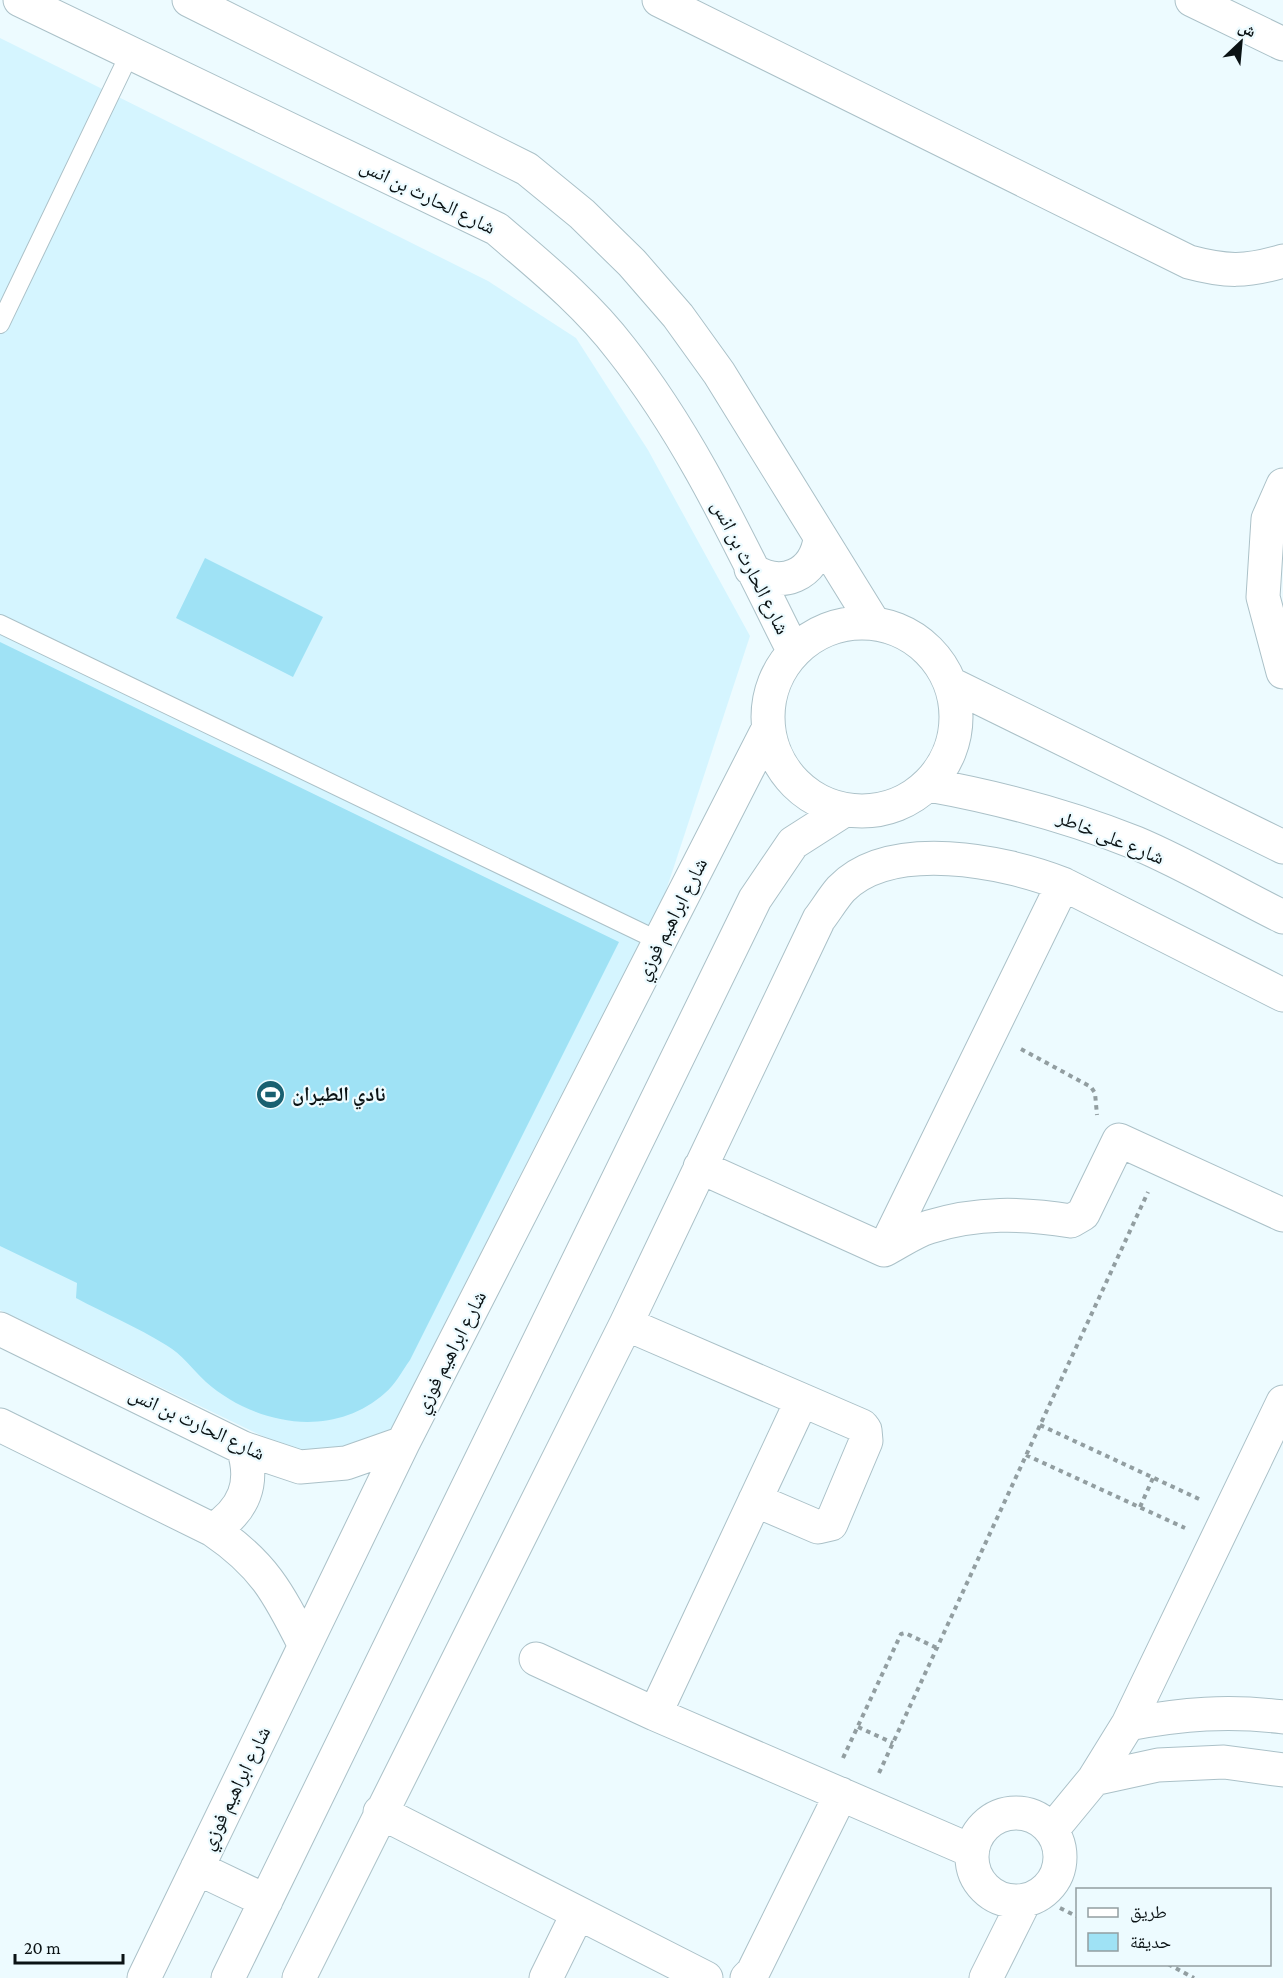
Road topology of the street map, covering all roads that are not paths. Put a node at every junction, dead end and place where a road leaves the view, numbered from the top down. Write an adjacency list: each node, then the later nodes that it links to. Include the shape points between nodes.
1 (20, 0): 6 (street, شارع الحارث بن انس)
2 (189, 0): 10 (street, via 527,169 582,214 678,316 719,373)
3 (659, 0): 7 (street, via 1189,262 1221,271 1254,270)
4 (1192, 0): 5 (street)
5 (1283, 44)
6 (130, 53): 8 (lane); 11 (street, شارع الحارث بن انس, via 497,228 562,285 621,348 670,418)
7 (1283, 261)
8 (0, 324)
9 (1283, 485): 15 (street, via 1268,519 1263,597)
10 (820, 539): 11 (street, via 819,552 812,563 793,578 771,579); 12 (street)
11 (751, 568): 14 (street, شارع الحارث بن انس)
12 (873, 622): 14 (street, via 843,624); 16 (street, via 906,633 933,655)
13 (0, 624): 23 (lane)
14 (793, 650): 17 (street, via 771,687)
15 (1283, 672)
16 (951, 684): 18 (street, via 957,710 955,738 946,763); 20 (street)
17 (767, 731): 19 (street, via 780,767 807,795); 23 (street, شارع ابراهيم فوزي)
18 (929, 785): 19 (street, via 904,803 874,812); 22 (street, شارع على خاطر, via 999,798 1070,818 1138,844)
19 (843, 811): 50 (street, via 793,843 754,899)
20 (1283, 847)
21 (1063, 884): 24 (street); 25 (street, via 989,861 951,858 912,860 874,868 842,888 819,919); 27 (street)
22 (1283, 917)
23 (659, 941): 33 (street, شارع ابراهيم فوزي)
24 (1283, 995)
25 (700, 1167): 27 (street); 28 (street)
26 (1283, 1215): 27 (street, via 1119,1140 1078,1218 1071,1221 1029,1214 977,1215 927,1227)
27 (884, 1250)
28 (626, 1324): 30 (street); 45 (street)
29 (0, 1329): 34 (street, شارع الحارث بن انس)
30 (802, 1400): 35 (street); 35 (street, via 861,1426 867,1436 831,1524 818,1527)
31 (1283, 1402): 41 (street)
32 (0, 1425): 36 (street)
33 (403, 1443): 34 (street, شارع الحارث بن انس, via 346,1463 300,1467); 37 (street, شارع ابراهيم فوزي)
34 (243, 1448): 36 (street, via 248,1471 245,1495 238,1510)
35 (755, 1500): 39 (street)
36 (213, 1530): 37 (street, via 257,1565 279,1593)
37 (304, 1644): 48 (street, شارع ابراهيم فوزي)
38 (536, 1659): 39 (street)
39 (655, 1714): 44 (street)
40 (1283, 1717): 41 (street, via 1245,1712 1186,1713)
41 (1128, 1724): 43 (street)
42 (1283, 1770): 43 (street, via 1224,1762 1158,1765)
43 (1094, 1779): 46 (street)
44 (845, 1796): 47 (street); 57 (street)
45 (381, 1812): 51 (street); 54 (street)
46 (1052, 1830): 47 (street, via 1030,1815 1005,1814 982,1827); 49 (street, via 1058,1841 1060,1866 1047,1888)
47 (972, 1851): 49 (street, via 972,1865 986,1889 1011,1901)
48 (197, 1868): 50 (street); 52 (street, شارع ابراهيم فوزي)
49 (1025, 1900): 58 (street)
50 (266, 1901): 53 (street)
51 (578, 1913): 55 (street); 56 (street)
52 (144, 1978)
53 (228, 1978)
54 (299, 1978)
55 (546, 1978)
56 (706, 1978)
57 (747, 1978)
58 (986, 1978)

